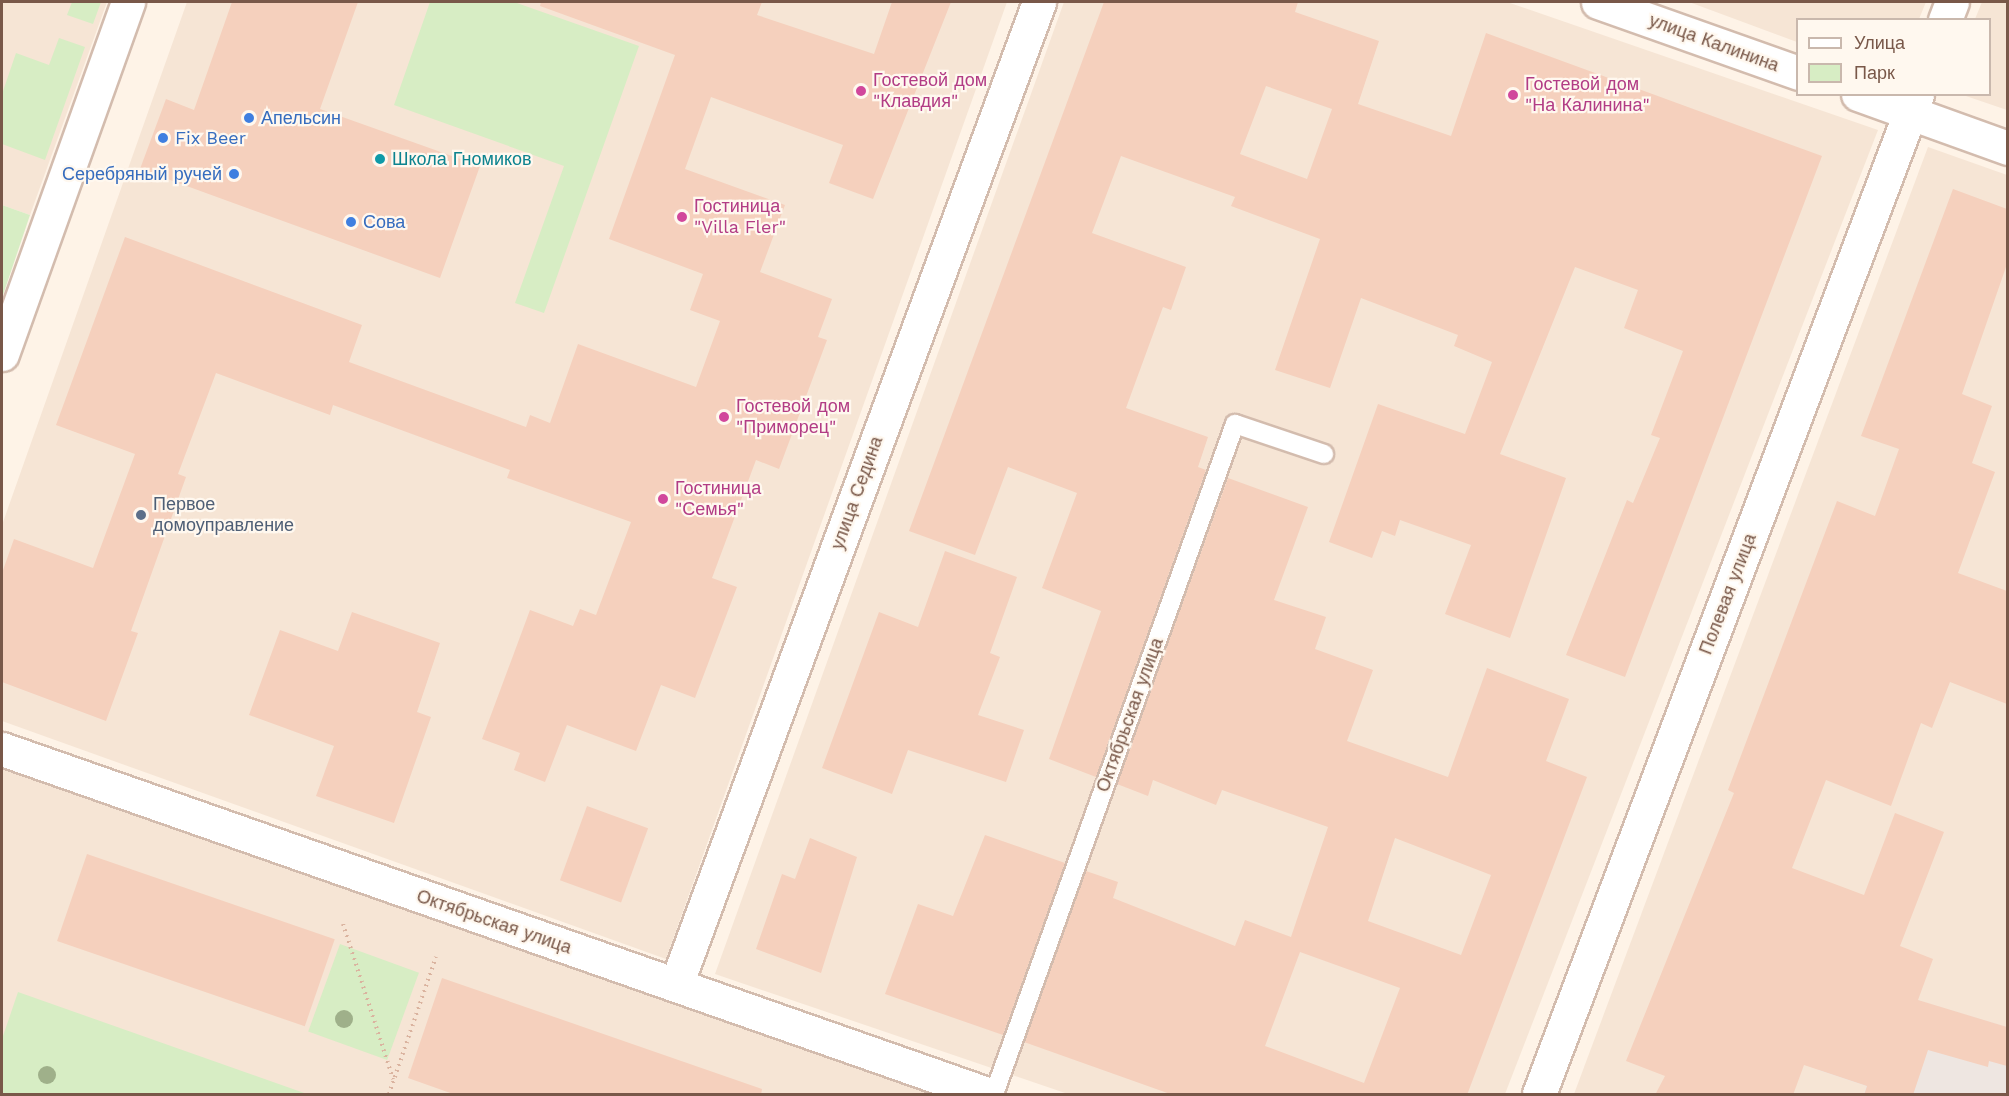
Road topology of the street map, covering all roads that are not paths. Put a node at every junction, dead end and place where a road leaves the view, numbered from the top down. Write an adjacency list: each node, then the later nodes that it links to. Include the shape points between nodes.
1 (128, 2): 10 (street)
2 (1039, 2): 13 (street, улица Седина)
3 (1598, 2): 6 (street, улица Калинина)
4 (1952, 2): 5 (street)
5 (1946, 18)
6 (1796, 73)
7 (1869, 96): 8 (street)
8 (1913, 104): 9 (street); 16 (street, Полевая улица)
9 (2007, 148)
10 (2, 354)
11 (1324, 454): 15 (lane, Октябрьская улица, via 1235,424)
12 (2, 750): 13 (street, Октябрьская улица)
13 (676, 986): 14 (street, Октябрьская улица)
14 (987, 1095)
15 (994, 1095)
16 (1539, 1095)

